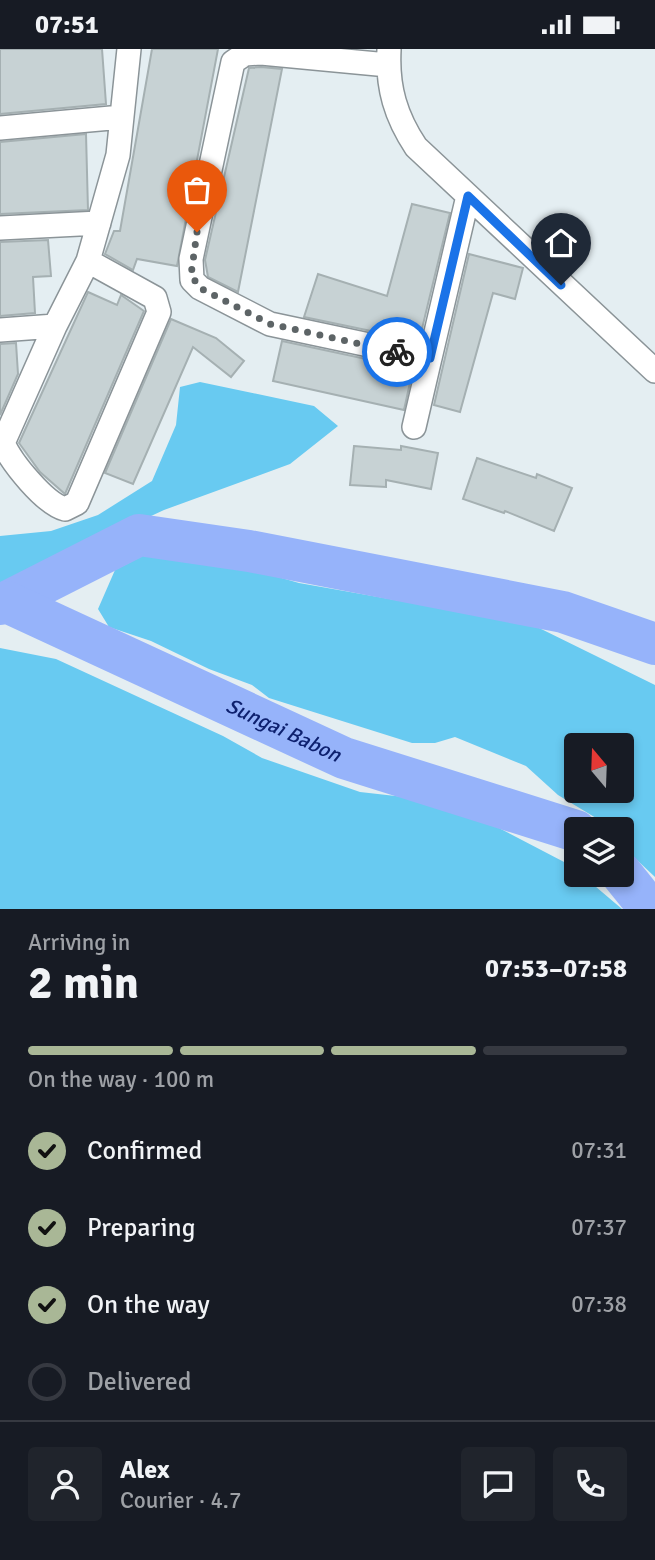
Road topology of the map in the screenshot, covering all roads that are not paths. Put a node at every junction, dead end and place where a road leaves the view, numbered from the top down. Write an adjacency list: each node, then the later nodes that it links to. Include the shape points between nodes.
1 (129, 49): 3 (street)
2 (389, 57): 5 (street, via 398,121 416,147); 11 (street, via 261,53 245,54 233,62 191,275 200,288 270,324)
3 (122, 117): 4 (street); 6 (street, via 118,155)
4 (0, 128)
5 (468, 196): 11 (street); 12 (street)
6 (99, 223): 7 (street); 8 (street)
7 (0, 228)
8 (88, 261): 9 (street); 14 (street, via 155,298 159,308 78,503 61,509 10,460)
9 (55, 326): 10 (street); 14 (street)
10 (0, 330)
11 (430, 358): 13 (street)
12 (655, 371)
13 (414, 427)
14 (2, 443)

